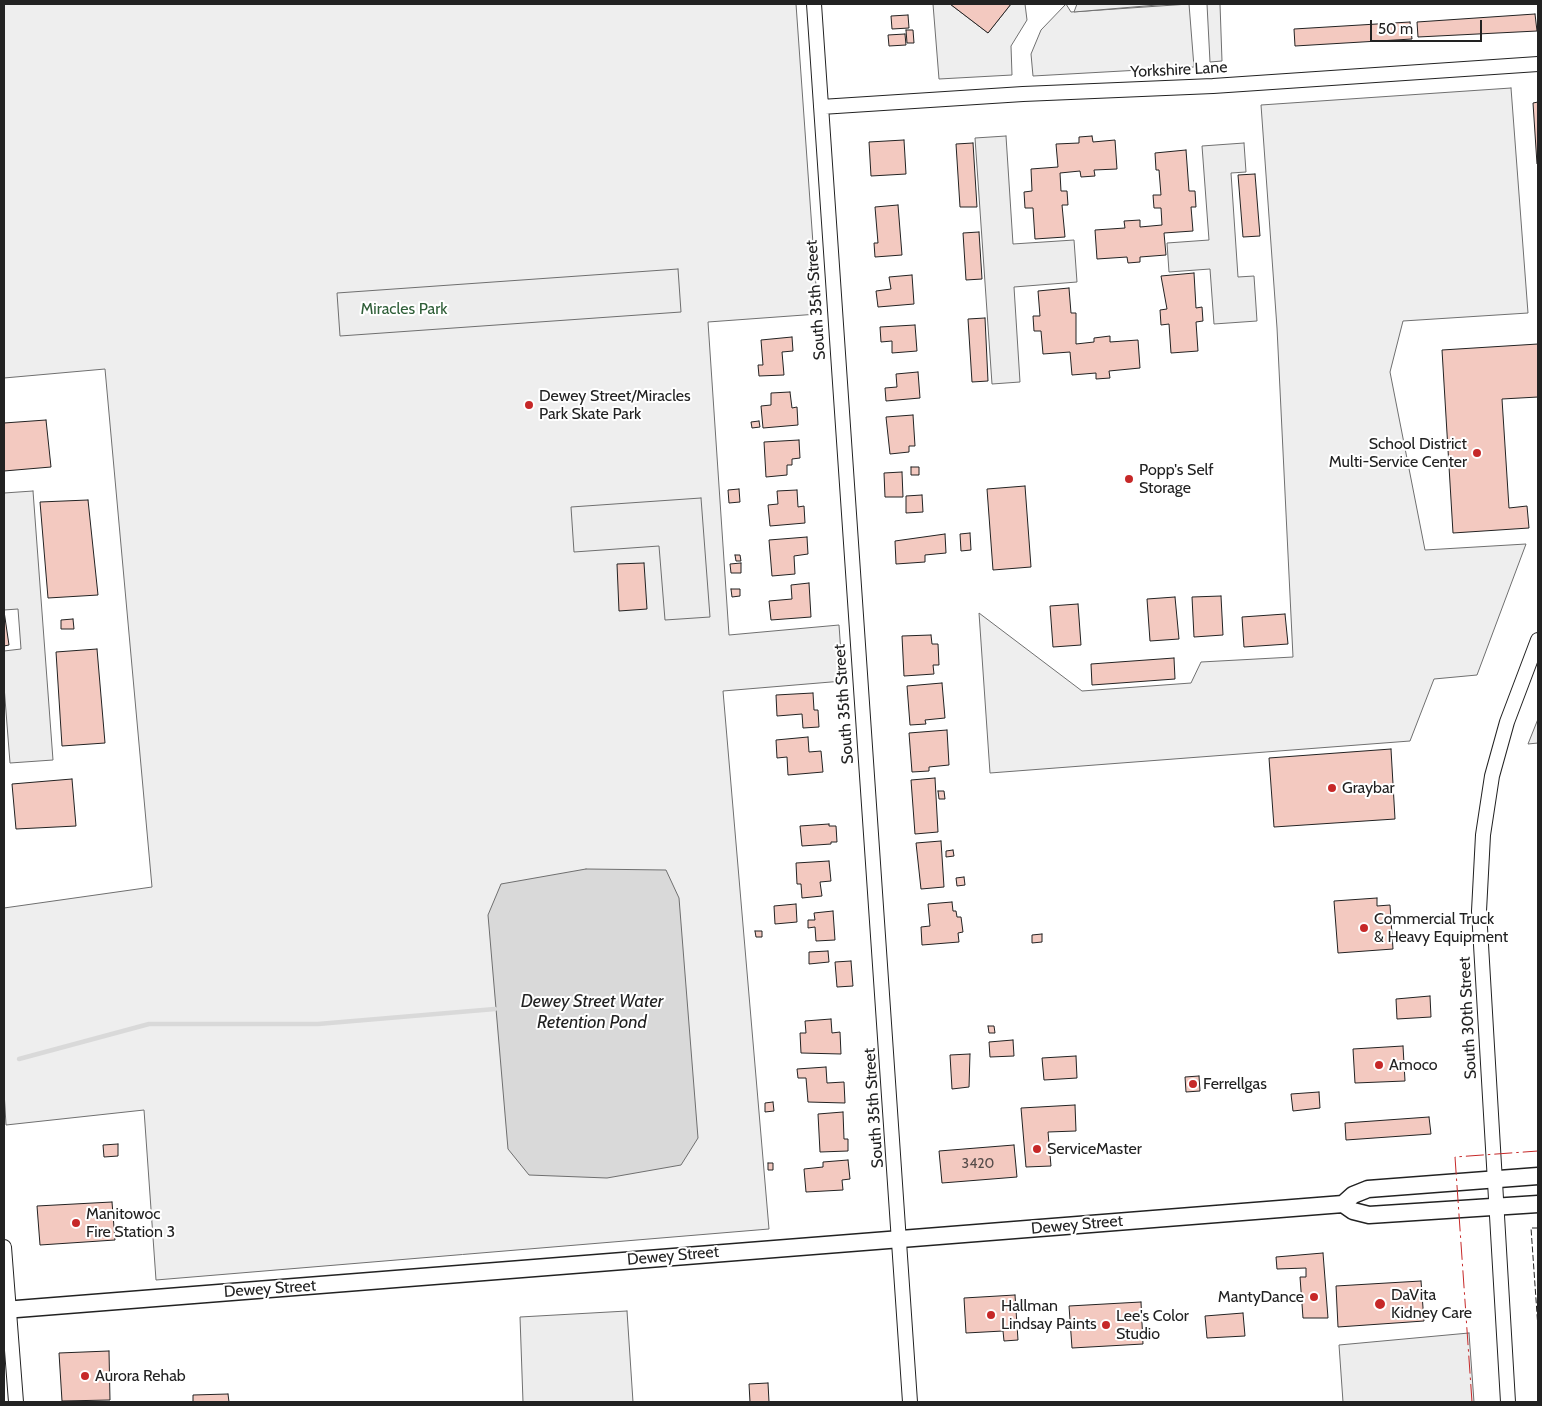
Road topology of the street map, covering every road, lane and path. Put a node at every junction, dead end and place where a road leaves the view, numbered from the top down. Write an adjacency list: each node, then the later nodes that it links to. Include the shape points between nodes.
1 (814, 4): 3 (street, South 35th Street)
2 (1538, 64): 3 (street, Yorkshire Lane, via 1213,86)
3 (821, 107): 10 (street, South 35th Street)
4 (1538, 640): 6 (street, South 30th Street, via 1507,722 1492,776 1483,835 1479,911)
5 (1538, 1176): 6 (street, Dewey Street)
6 (1495, 1179): 7 (street, Dewey Street, via 1368,1189 1353,1195); 9 (street, South 30th Street)
7 (1343, 1204): 9 (street, Dewey Street, via 1353,1211 1369,1214); 10 (street, Dewey Street)
8 (1538, 1204): 9 (street, Dewey Street)
9 (1497, 1207): 15 (street, South 30th Street)
10 (901, 1239): 12 (street, Dewey Street); 14 (street, South 35th Street)
11 (4, 1247): 12 (street)
12 (6, 1310): 13 (street)
13 (16, 1402)
14 (910, 1402)
15 (1508, 1402)

